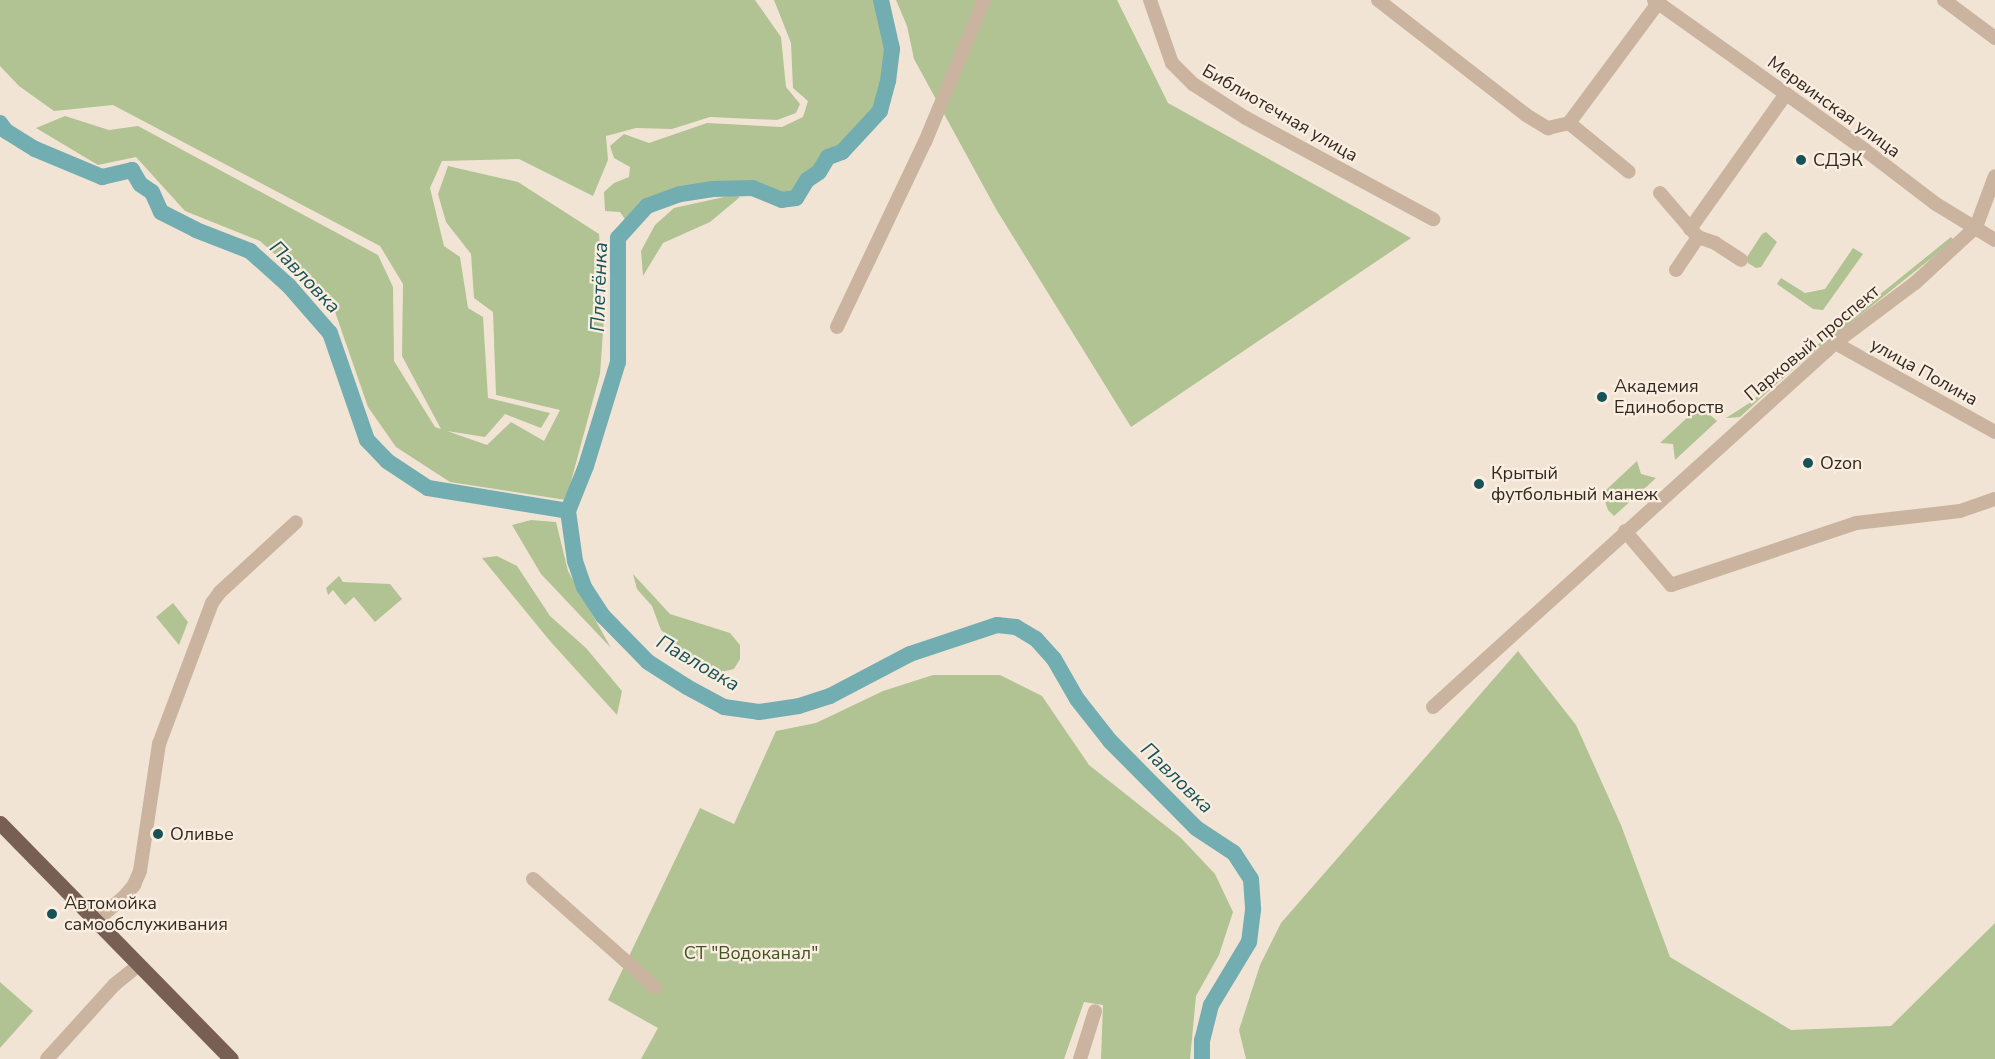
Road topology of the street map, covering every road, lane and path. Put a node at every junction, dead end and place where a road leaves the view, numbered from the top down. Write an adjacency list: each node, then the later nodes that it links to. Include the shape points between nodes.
1 (984, 0): 18 (street, via 925,142)
2 (1150, 0): 12 (street, Библиотечная улица, via 1172,63 1193,84 1256,123)
3 (1378, 0): 8 (street, via 1526,115 1548,128)
4 (1944, 0): 6 (street)
5 (1656, 2): 7 (street, Мервинская улица); 8 (street)
6 (1995, 38)
7 (1786, 94): 13 (street, Мервинская улица, via 1936,204); 14 (street)
8 (1569, 123): 9 (street)
9 (1629, 172)
10 (1995, 176): 13 (street)
11 (1660, 194): 14 (street)
12 (1433, 219)
13 (1976, 227): 15 (street, Мервинская улица); 19 (street, Парковый проспект, via 1915,283)
14 (1694, 233): 16 (street); 17 (street)
15 (1995, 240)
16 (1742, 260)
17 (1676, 270)
18 (837, 327)
19 (1835, 343): 20 (street, улица Полина); 23 (street, Парковый проспект)
20 (1995, 432)
21 (1995, 499): 23 (street, via 1960,511 1856,523 1671,585)
22 (296, 522): 27 (street, via 212,603 159,744 140,871 124,897)
23 (1625, 531): 24 (street, Парковый проспект)
24 (1433, 707)
25 (0, 823): 27 (main road)
26 (533, 879): 29 (street)
27 (95, 922): 28 (main road)
28 (139, 965): 31 (street, via 114,985); 32 (main road)
29 (656, 988)
30 (1095, 1011): 33 (street)
31 (47, 1059)
32 (231, 1059)
33 (1080, 1059)

